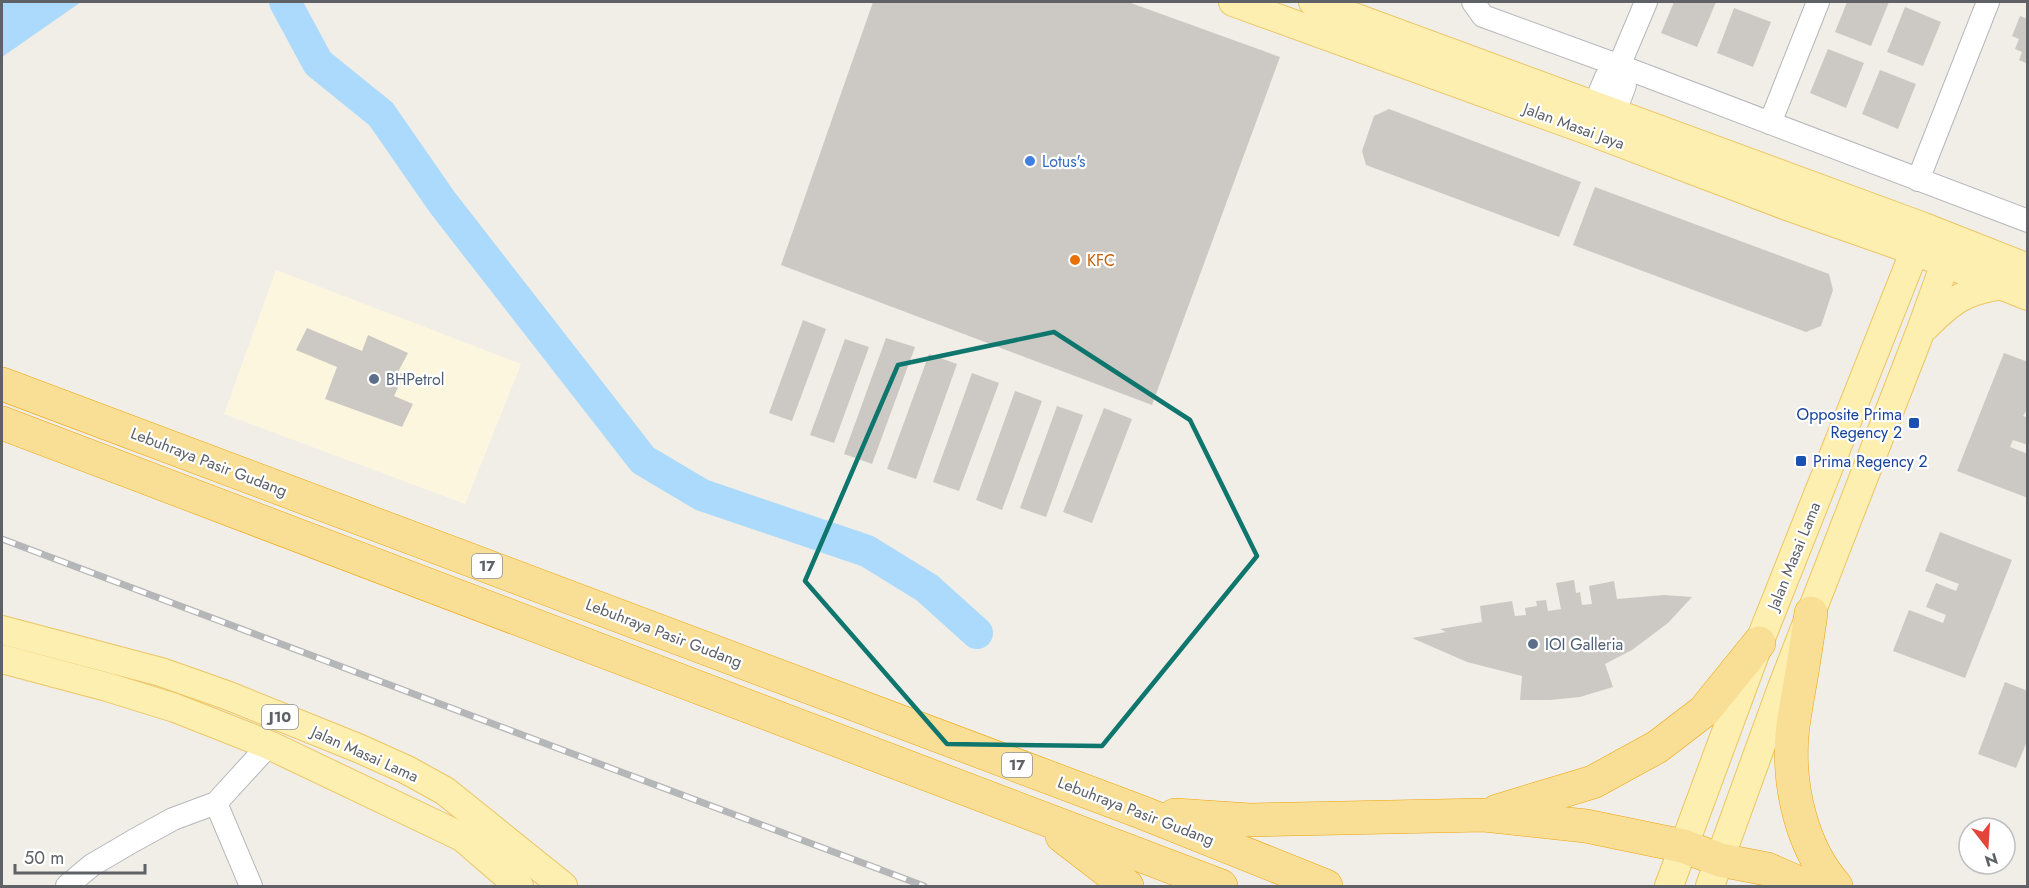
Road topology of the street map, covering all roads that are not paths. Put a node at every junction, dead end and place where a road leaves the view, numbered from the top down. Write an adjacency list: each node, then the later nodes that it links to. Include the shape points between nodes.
1 (1233, 2): 6 (main road, Jalan Masai Jaya)
2 (1473, 2): 7 (street, via 1483,16)
3 (1646, 2): 7 (street)
4 (1818, 2): 9 (street)
5 (1988, 2): 10 (street)
6 (1345, 14): 8 (main road, Jalan Masai Jaya); 8 (main road, Jalan Masai Jaya, via 1396,32)
7 (1617, 76): 8 (street); 9 (street)
8 (1600, 121): 12 (main road, Jalan Masai Jaya, via 1787,206); 13 (main road, Jalan Masai Jaya)
9 (1770, 123): 10 (street)
10 (1918, 180): 11 (street)
11 (2028, 221)
12 (1863, 232): 13 (main road, Jalan Masai Jaya); 17 (main road, via 1883,247 1890,260)
13 (1920, 239): 14 (main road); 17 (main road, Jalan Masai Lama)
14 (1949, 252): 15 (main road); 16 (main road); 18 (main road)
15 (2028, 268)
16 (2015, 291): 18 (main road, via 1981,288 1961,296)
17 (1893, 306): 23 (main road, Jalan Masai Lama)
18 (1921, 330): 21 (main road)
19 (2, 384): 27 (highway, Lebuhraya Pasir Gudang / 17)
20 (2, 423): 28 (highway, 17)
21 (1811, 613): 31 (main road); 41 (highway, via 1792,736 1794,778 1799,817 1810,848)
22 (2, 630): 35 (main road, Jalan Masai Lama / J10, via 161,672 358,748 445,791)
23 (1759, 643): 29 (highway, via 1704,711 1657,747 1593,782); 30 (main road, Jalan Masai Lama)
24 (2, 658): 25 (main road, Jalan Masai Lama / J10, via 175,708)
25 (269, 745): 26 (street); 34 (main road, Jalan Masai Lama / J10, via 462,837)
26 (216, 803): 32 (street, via 173,819 133,841 92,865); 33 (street)
27 (1142, 812): 29 (highway, via 1250,820); 38 (highway, Lebuhraya Pasir Gudang / 17)
28 (1034, 815): 36 (highway); 37 (highway, 17)
29 (1484, 815): 30 (highway, via 1586,826)
30 (1683, 846): 31 (highway); 39 (main road, Jalan Masai Lama)
31 (1715, 873): 40 (highway, via 1767,869)
32 (67, 886)
33 (251, 886)
34 (519, 886)
35 (563, 886)
36 (1127, 886)
37 (1221, 886)
38 (1326, 886)
39 (1669, 886)
40 (1806, 886)
41 (1836, 886)

